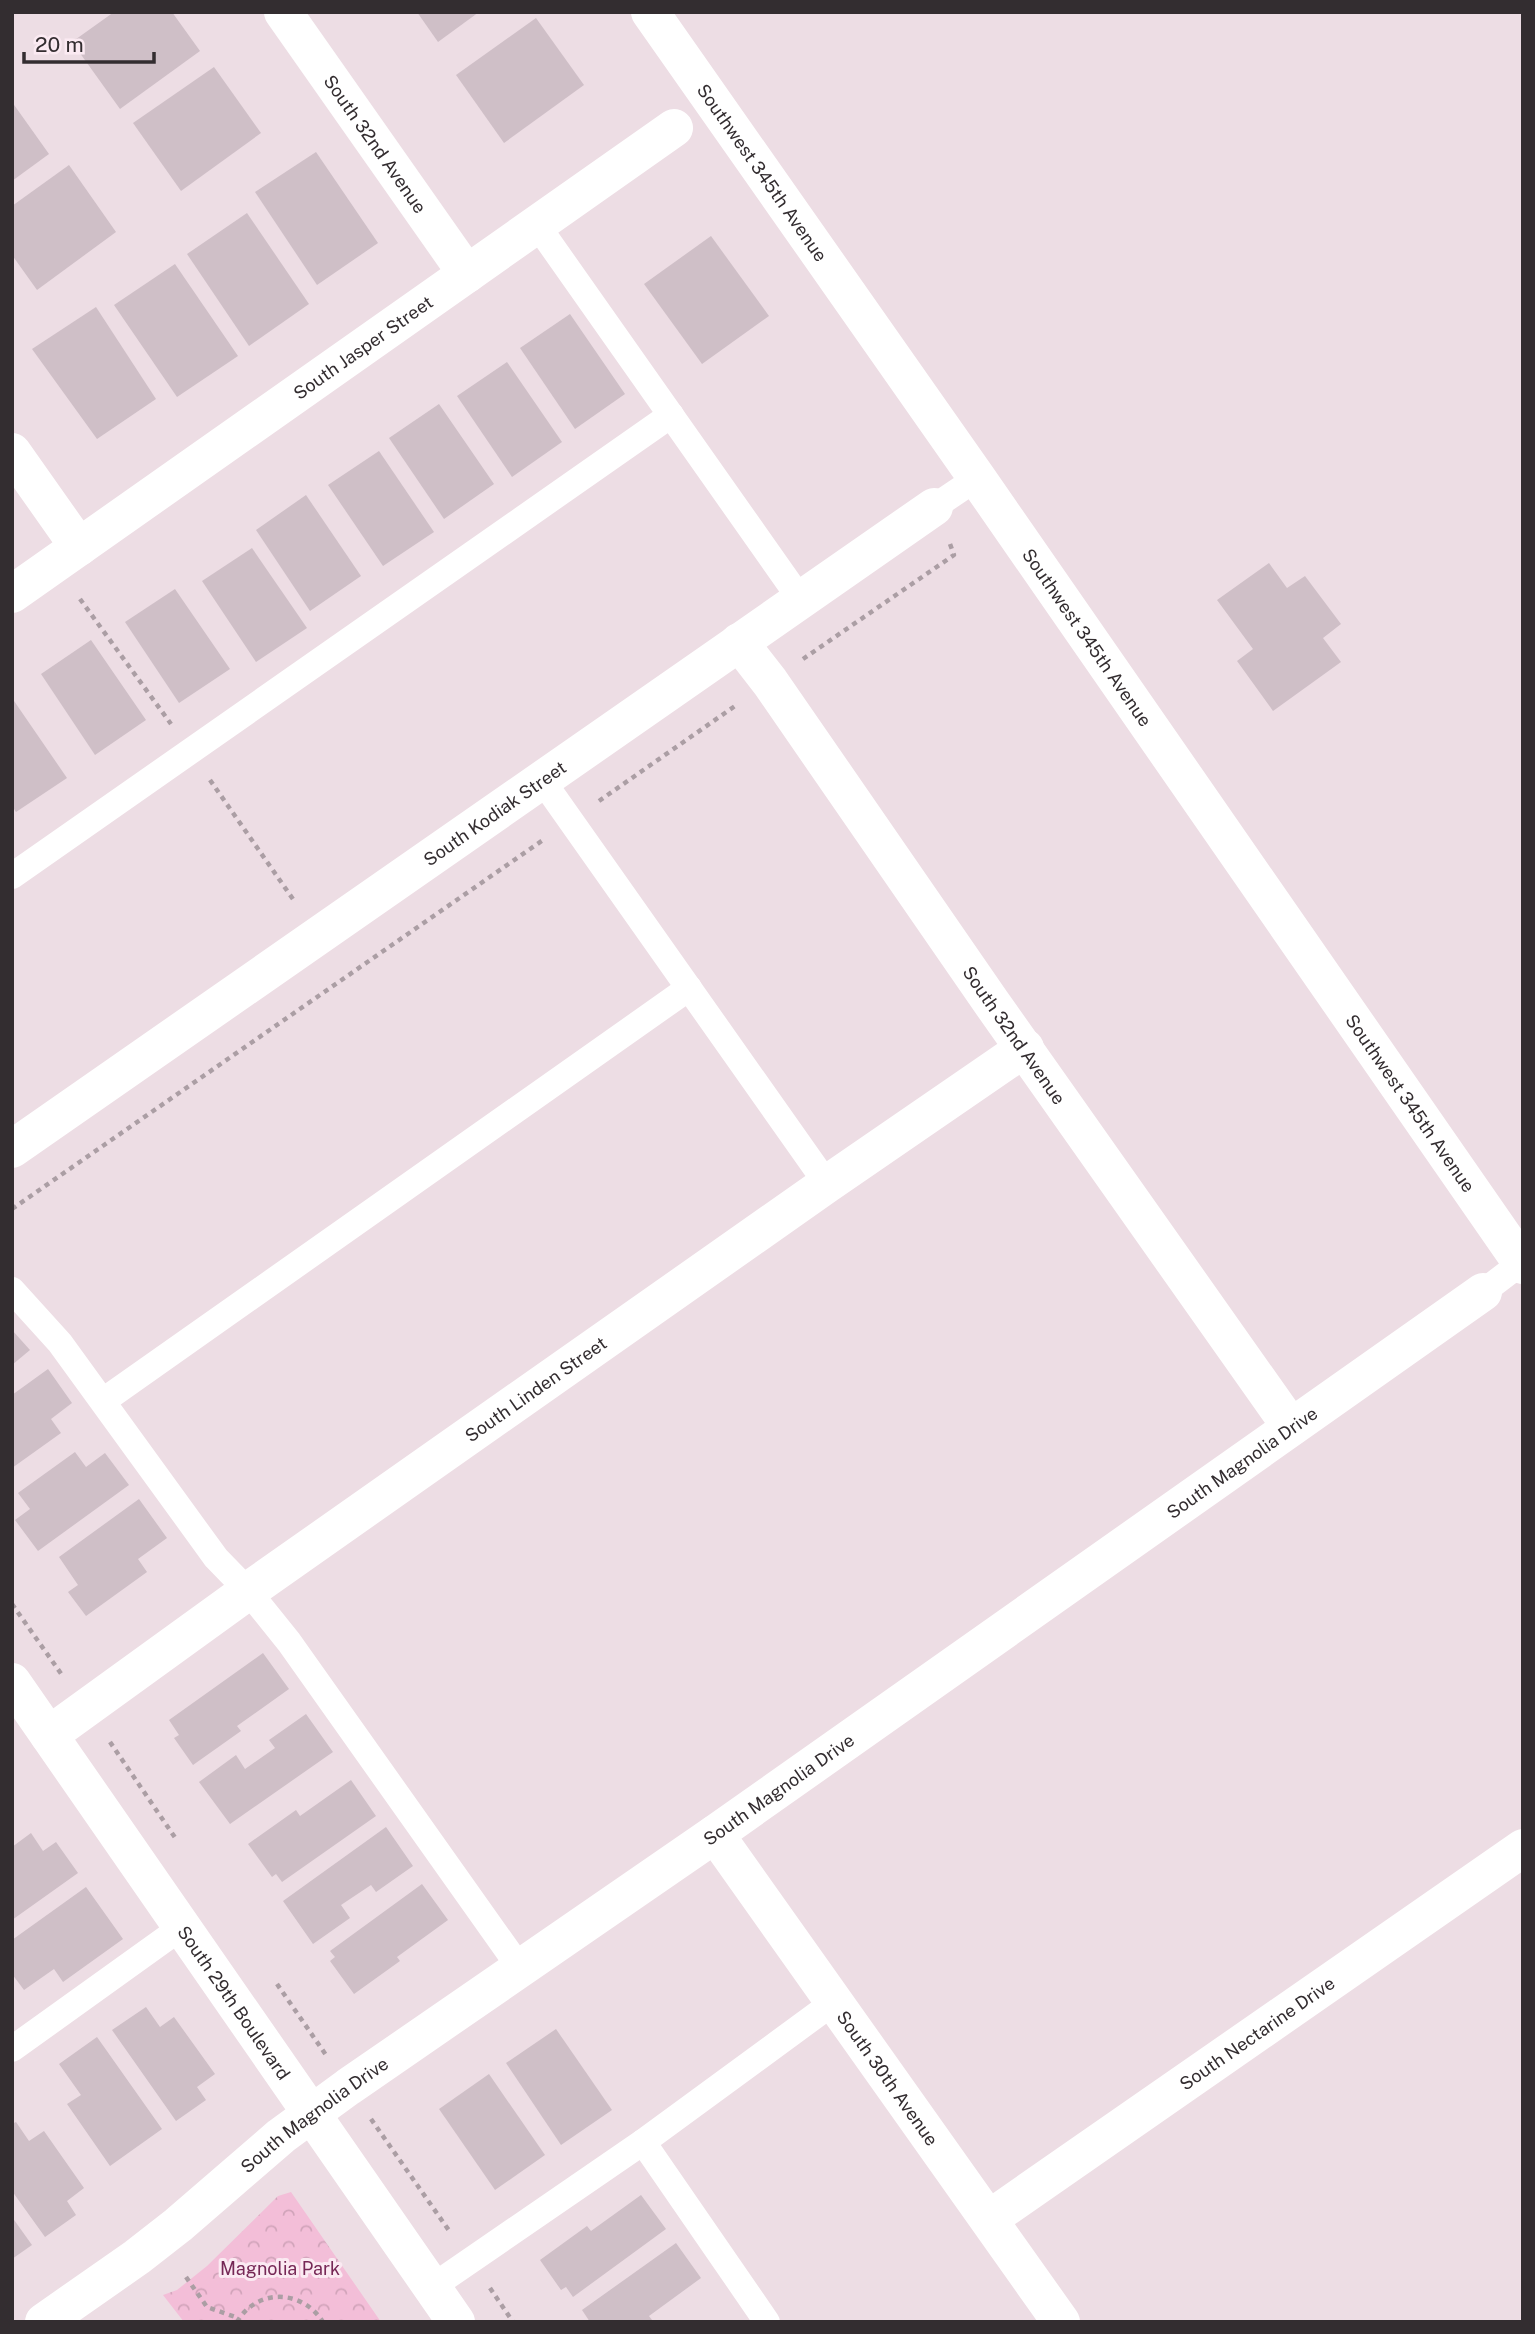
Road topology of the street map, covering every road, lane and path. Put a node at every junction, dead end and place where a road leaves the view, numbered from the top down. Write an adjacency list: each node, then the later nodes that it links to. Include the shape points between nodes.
1 (283, 12): 6 (street, South 32nd Avenue)
2 (650, 12): 3 (street, Southwest 345th Avenue)
3 (712, 101): 4 (lane, South Jasper Street); 9 (street, Southwest 345th Avenue)
4 (674, 128): 5 (street, South Jasper Street)
5 (537, 225): 6 (street, South Jasper Street); 7 (lane)
6 (467, 274): 11 (street, South Jasper Street)
7 (671, 415): 14 (lane); 18 (lane)
8 (12, 452): 11 (street)
9 (977, 478): 10 (lane, South Kodiak Street); 28 (street, Southwest 345th Avenue)
10 (940, 523): 14 (street, South Kodiak Street); 16 (path, via 954,555)
11 (79, 547): 12 (street, South Jasper Street)
12 (46, 569): 13 (street, South Jasper Street); 18 (path, via 72,605 80,598)
13 (12, 594)
14 (801, 600): 15 (street, South Kodiak Street)
15 (739, 642): 19 (street, South Kodiak Street); 24 (street, South 32nd Avenue)
16 (799, 662)
17 (740, 702): 20 (path)
18 (191, 751): 21 (lane); 22 (path)
19 (542, 780): 20 (lane); 25 (street, South Kodiak Street)
20 (571, 820): 23 (lane); 27 (path)
21 (12, 876)
22 (299, 907)
23 (689, 988): 26 (lane); 31 (lane)
24 (1025, 1048): 26 (street, South Linden Street); 32 (street, South 32nd Avenue)
25 (12, 1149)
26 (827, 1184): 33 (street, South Linden Street)
27 (12, 1209)
28 (1522, 1264): 30 (lane, South Magnolia Drive)
29 (12, 1290): 31 (lane, via 60,1343)
30 (1483, 1292): 32 (street, South Magnolia Drive)
31 (103, 1401): 33 (lane, via 216,1559)
32 (1291, 1427): 39 (street, South Magnolia Drive)
33 (248, 1591): 37 (street, South Linden Street); 43 (lane)
34 (12, 1604): 36 (path)
35 (12, 1682): 37 (street, South 29th Boulevard)
36 (68, 1684)
37 (49, 1735): 42 (street, South 29th Boulevard)
38 (105, 1735): 40 (path)
39 (715, 1834): 43 (street, South Magnolia Drive); 45 (street, South 30th Avenue)
40 (179, 1843)
41 (1523, 1849): 52 (street, South Nectarine Drive)
42 (182, 1927): 46 (lane); 48 (street, South 29th Boulevard)
43 (520, 1968): 48 (street, South Magnolia Drive)
44 (270, 1974): 47 (path)
45 (834, 2002): 50 (lane); 52 (street, South 30th Avenue)
46 (12, 2049)
47 (329, 2059)
48 (311, 2113): 54 (street, South 29th Boulevard); 56 (street, South Magnolia Drive, via 178,2225)
49 (370, 2117): 51 (path)
50 (643, 2142): 54 (lane); 59 (lane)
51 (393, 2150)
52 (989, 2219): 60 (street, South 30th Avenue)
53 (186, 2277): 55 (path, via 207,2307)
54 (432, 2287): 58 (street, South 29th Boulevard)
55 (237, 2320): 57 (path, via 249,2306 280,2295 311,2307)
56 (44, 2322)
57 (323, 2322)
58 (456, 2322)
59 (767, 2322)
60 (1060, 2322)

